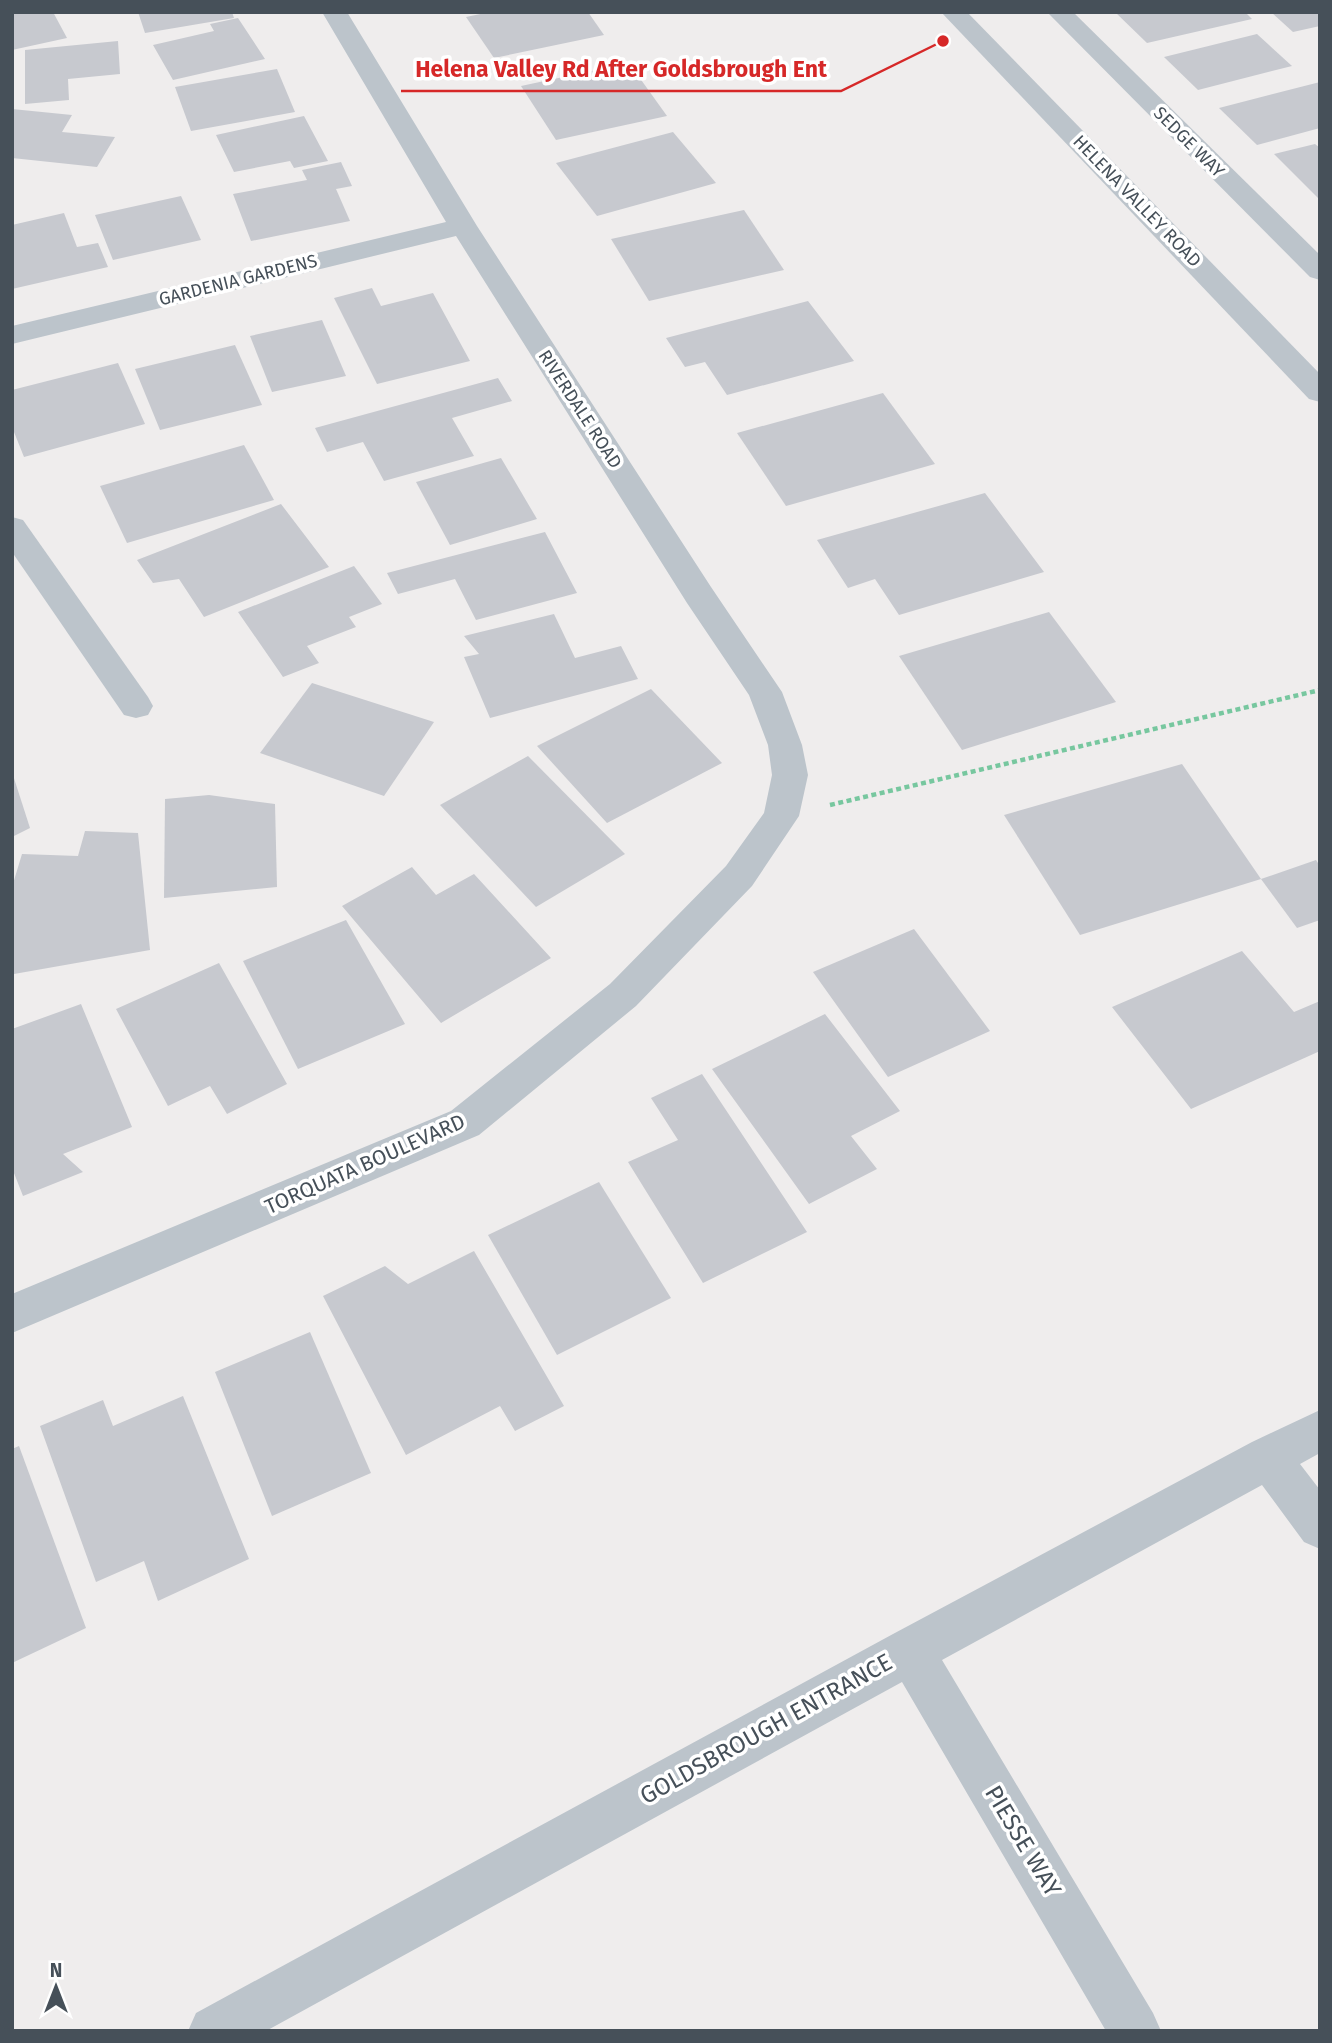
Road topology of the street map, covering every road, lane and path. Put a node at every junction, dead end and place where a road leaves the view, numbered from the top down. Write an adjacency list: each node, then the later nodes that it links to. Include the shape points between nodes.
1 (334, 12): 4 (street, RIVERDALE ROAD)
2 (953, 12): 7 (street, HELENA VALLEY ROAD)
3 (1059, 12): 5 (street, SEDGE WAY)
4 (463, 226): 6 (street, GARDENIA GARDENS); 11 (street, RIVERDALE ROAD, via 765,692 788,765)
5 (1320, 271)
6 (12, 335)
7 (1320, 392)
8 (12, 528): 10 (street)
9 (1320, 690): 11 (path)
10 (136, 706)
11 (781, 816): 12 (street, TORQUATA BOULEVARD, via 739,876 623,995 465,1123)
12 (12, 1314)
13 (1320, 1430): 14 (street, GOLDSBROUGH ENTRANCE)
14 (1268, 1457): 15 (street); 16 (street, GOLDSBROUGH ENTRANCE)
15 (1320, 1527)
16 (910, 1651): 17 (street, GOLDSBROUGH ENTRANCE); 18 (street, PIESSE WAY)
17 (214, 2031)
18 (1136, 2031)

